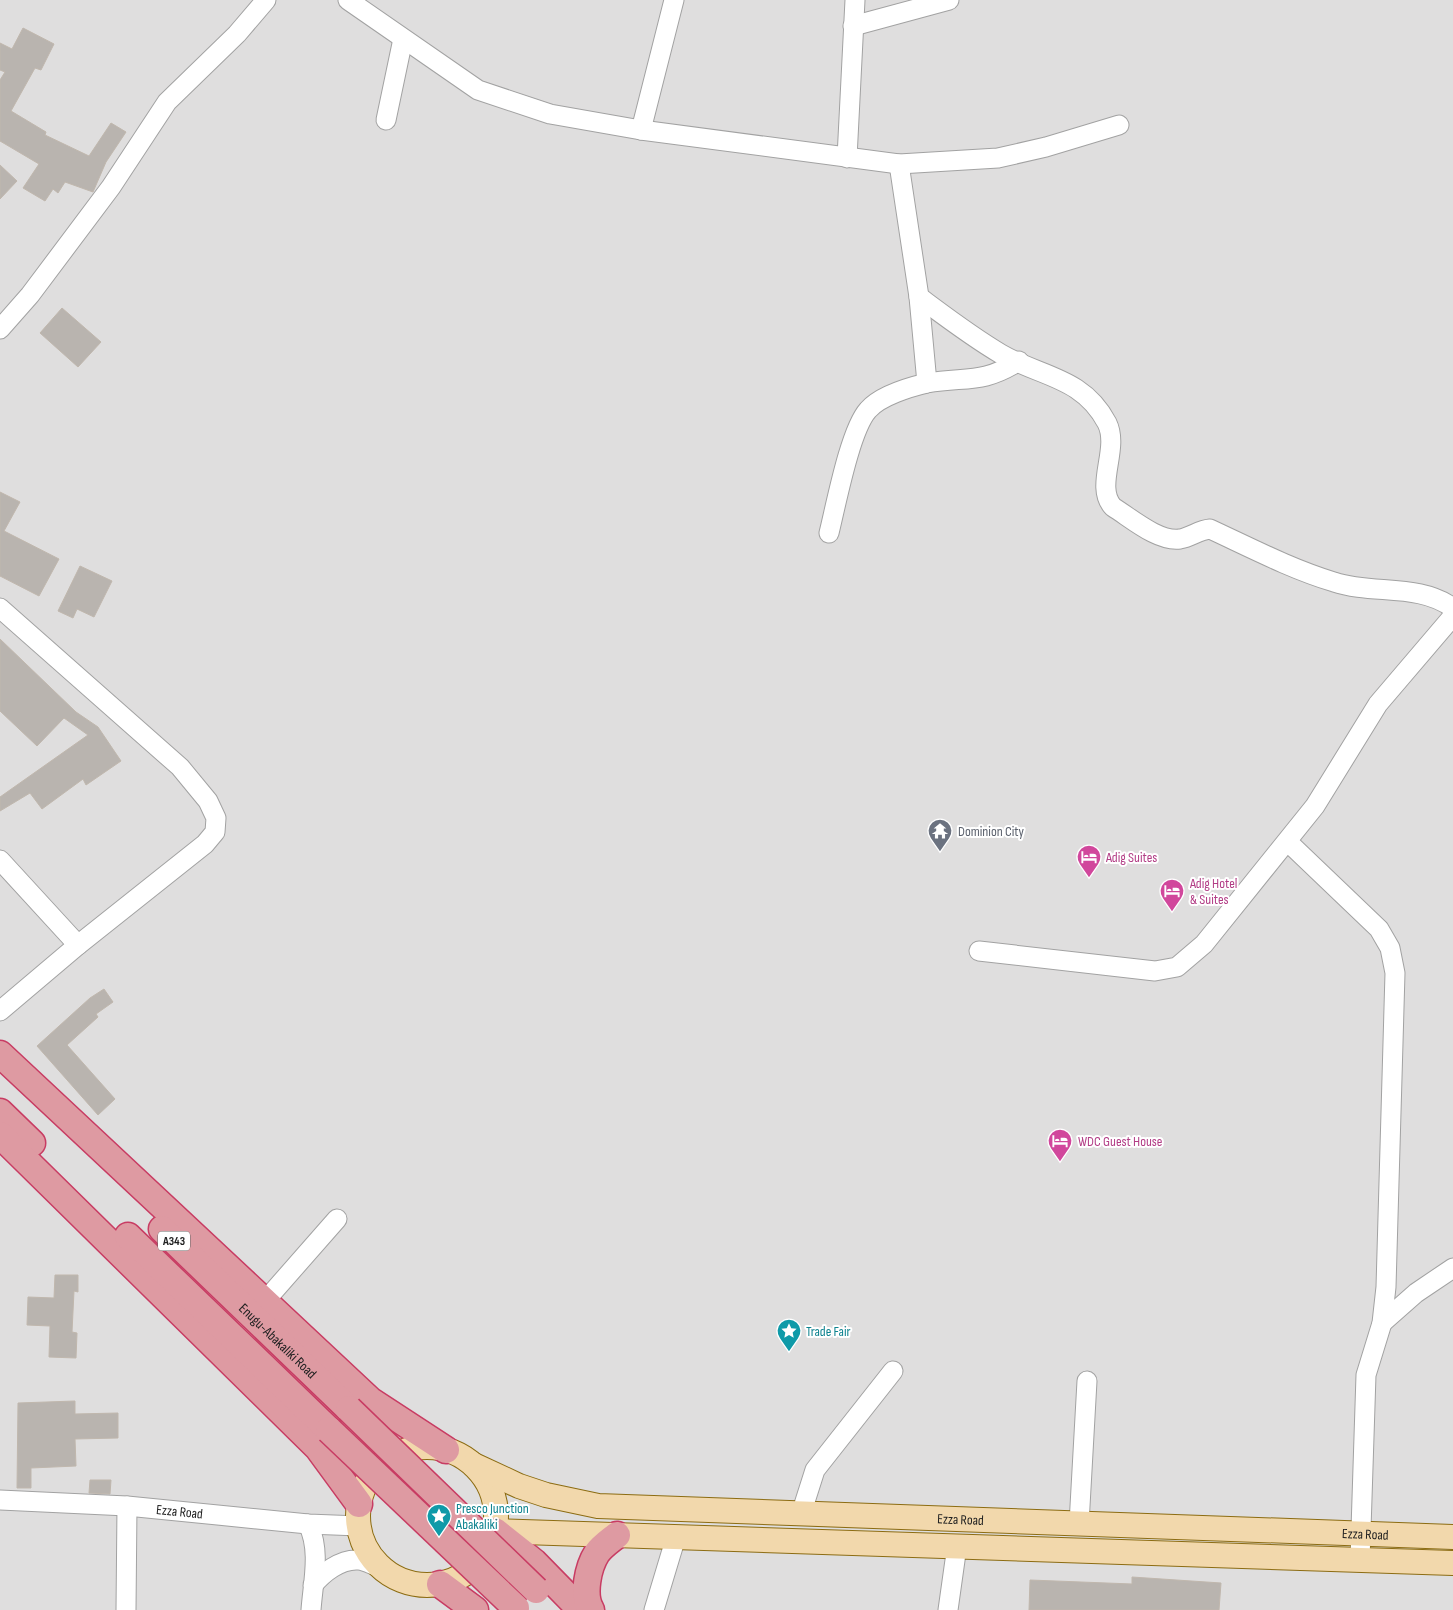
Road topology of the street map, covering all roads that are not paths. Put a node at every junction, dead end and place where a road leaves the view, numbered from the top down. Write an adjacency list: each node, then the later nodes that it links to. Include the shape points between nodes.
1 (266, 0): 14 (street, via 237,34 166,102 111,187 30,295)
2 (348, 0): 7 (street)
3 (674, 0): 10 (street)
4 (855, 0): 6 (street)
5 (949, 0): 6 (street)
6 (853, 26): 11 (street)
7 (403, 39): 8 (street); 10 (street, via 478,90 550,114)
8 (386, 120)
9 (1119, 125): 12 (street, via 998,158)
10 (642, 130): 11 (street)
11 (848, 158): 12 (street)
12 (899, 164): 13 (street)
13 (920, 297): 15 (street, via 972,336); 16 (street)
14 (0, 329)
15 (1019, 362): 16 (street, via 988,377); 19 (street, via 1074,386 1094,402 1108,424 1112,442 1105,492 1107,501 1158,535 1182,539 1210,529 1335,583 1417,593)
16 (928, 383): 17 (street, via 886,398 868,410 848,456)
17 (829, 533)
18 (0, 608): 23 (street, via 180,767 208,801 216,818 215,832 205,844)
19 (1453, 608)
20 (1453, 616): 21 (street, via 1378,704 1315,806)
21 (1288, 842): 24 (street, via 1204,944 1177,967 1155,971); 33 (street, via 1379,929 1390,948 1395,973 1386,1287)
22 (0, 860): 23 (street)
23 (78, 945): 25 (street)
24 (979, 951)
25 (0, 1011)
26 (0, 1054): 32 (highway)
27 (0, 1072): 59 (highway, Enugu-Abakaliki Road / A343, bridge)
28 (0, 1112): 55 (highway, A343, bridge)
29 (0, 1135): 41 (highway, via 318,1448)
30 (337, 1218): 32 (street)
31 (1453, 1268): 33 (street, via 1416,1293)
32 (265, 1301): 36 (highway, via 372,1401)
33 (1382, 1323): 46 (street, via 1366,1375)
34 (893, 1371): 40 (street, via 815,1470)
35 (1087, 1381): 43 (street)
36 (446, 1450): 37 (main road); 41 (main road, via 427,1447 390,1458 365,1486)
37 (474, 1466): 40 (main road, Ezza Road, via 546,1495 598,1506); 44 (main road, via 491,1489 497,1517)
38 (0, 1500): 39 (street, Ezza Road)
39 (127, 1506): 42 (street, Ezza Road); 56 (street)
40 (801, 1514): 43 (main road, Ezza Road)
41 (359, 1515): 42 (street, Ezza Road); 52 (main road, via 363,1542)
42 (308, 1524): 54 (street, via 316,1547)
43 (1079, 1524): 46 (main road, Ezza Road)
44 (495, 1531): 45 (main road, Ezza Road); 53 (main road, via 478,1562 465,1574); 60 (highway, via 534,1562)
45 (618, 1535): 47 (main road, Ezza Road); 61 (highway, via 597,1553 589,1574 587,1591)
46 (1360, 1535): 48 (main road, Ezza Road); 50 (street)
47 (676, 1537): 49 (main road, Ezza Road); 62 (street)
48 (1453, 1537)
49 (958, 1546): 50 (main road, Ezza Road); 63 (street)
50 (1360, 1560): 51 (main road, Ezza Road)
51 (1453, 1563)
52 (381, 1568): 53 (main road, via 399,1579 419,1585); 54 (street, via 358,1560 342,1564 324,1572)
53 (440, 1584): 58 (highway)
54 (313, 1585): 57 (street)
55 (516, 1609)
56 (126, 1610)
57 (310, 1610)
58 (475, 1610)
59 (556, 1610)
60 (581, 1610)
61 (591, 1610)
62 (654, 1610)
63 (948, 1610)

